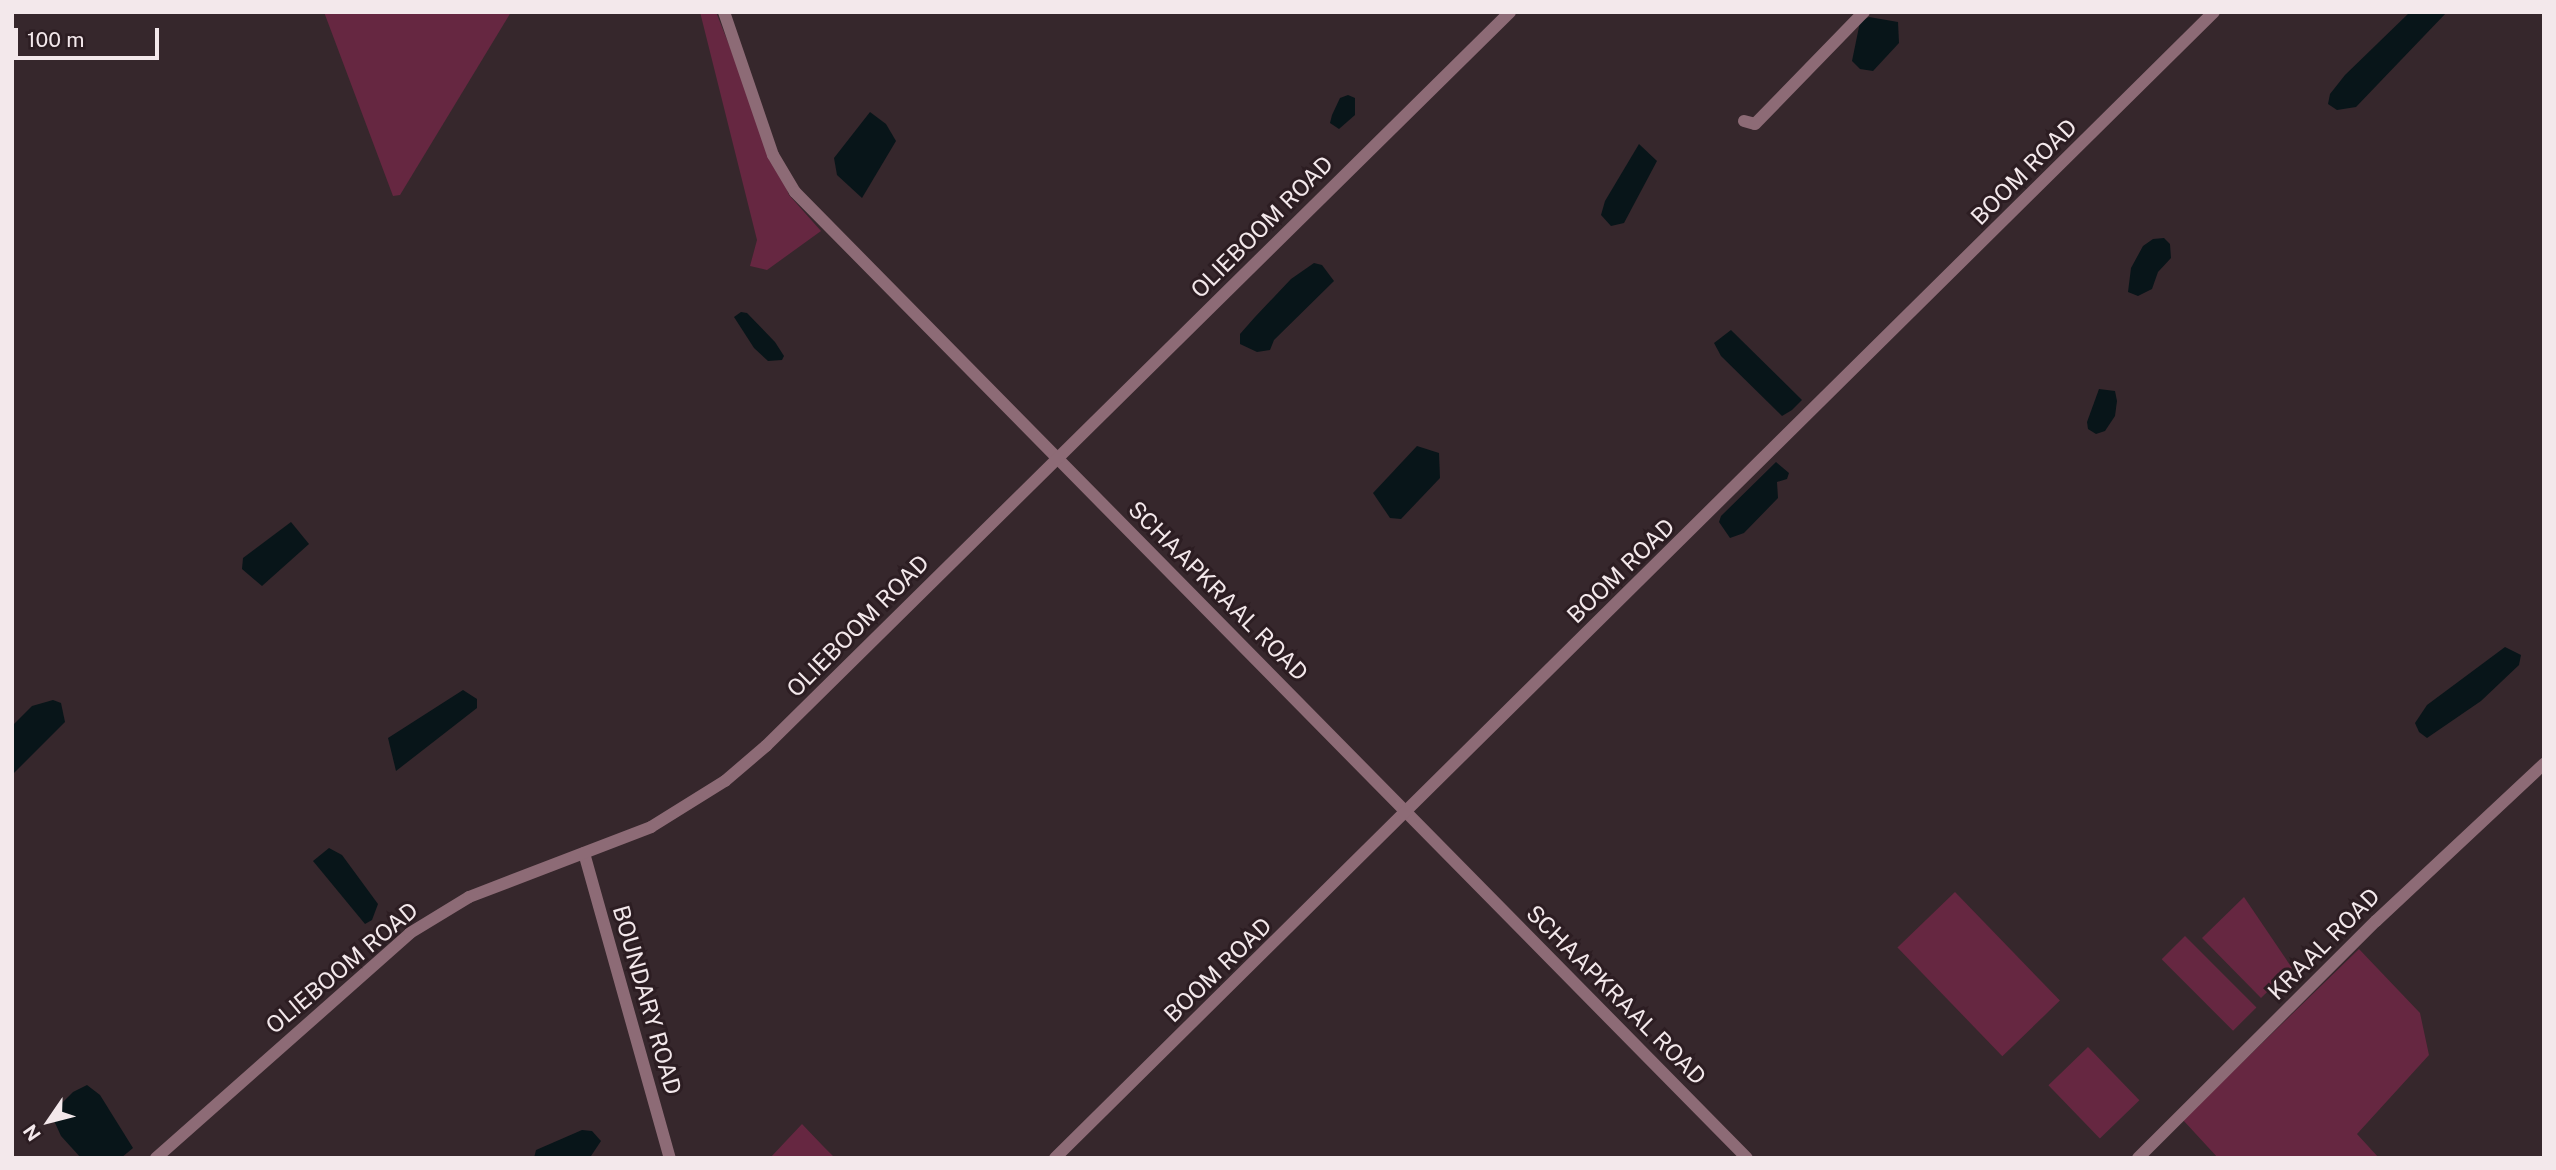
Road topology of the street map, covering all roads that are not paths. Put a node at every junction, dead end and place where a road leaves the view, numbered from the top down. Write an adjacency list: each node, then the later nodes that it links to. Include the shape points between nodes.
1 (724, 12): 6 (street, SCHAAPKRAAL ROAD, via 773,155 794,192)
2 (1510, 12): 6 (street, OLIEBOOM ROAD)
3 (1864, 12): 5 (street, via 1755,124)
4 (2214, 12): 8 (street, BOOM ROAD)
5 (1744, 121)
6 (1058, 458): 8 (street, SCHAAPKRAAL ROAD); 9 (street, OLIEBOOM ROAD, via 734,773 651,827)
7 (2544, 764): 14 (street, KRAAL ROAD, via 2376,922)
8 (1406, 811): 12 (street, BOOM ROAD); 13 (street, SCHAAPKRAAL ROAD)
9 (584, 853): 10 (street, OLIEBOOM ROAD, via 469,897 410,933); 11 (street, BOUNDARY ROAD)
10 (156, 1158)
11 (670, 1158)
12 (1055, 1158)
13 (1747, 1158)
14 (2138, 1158)

